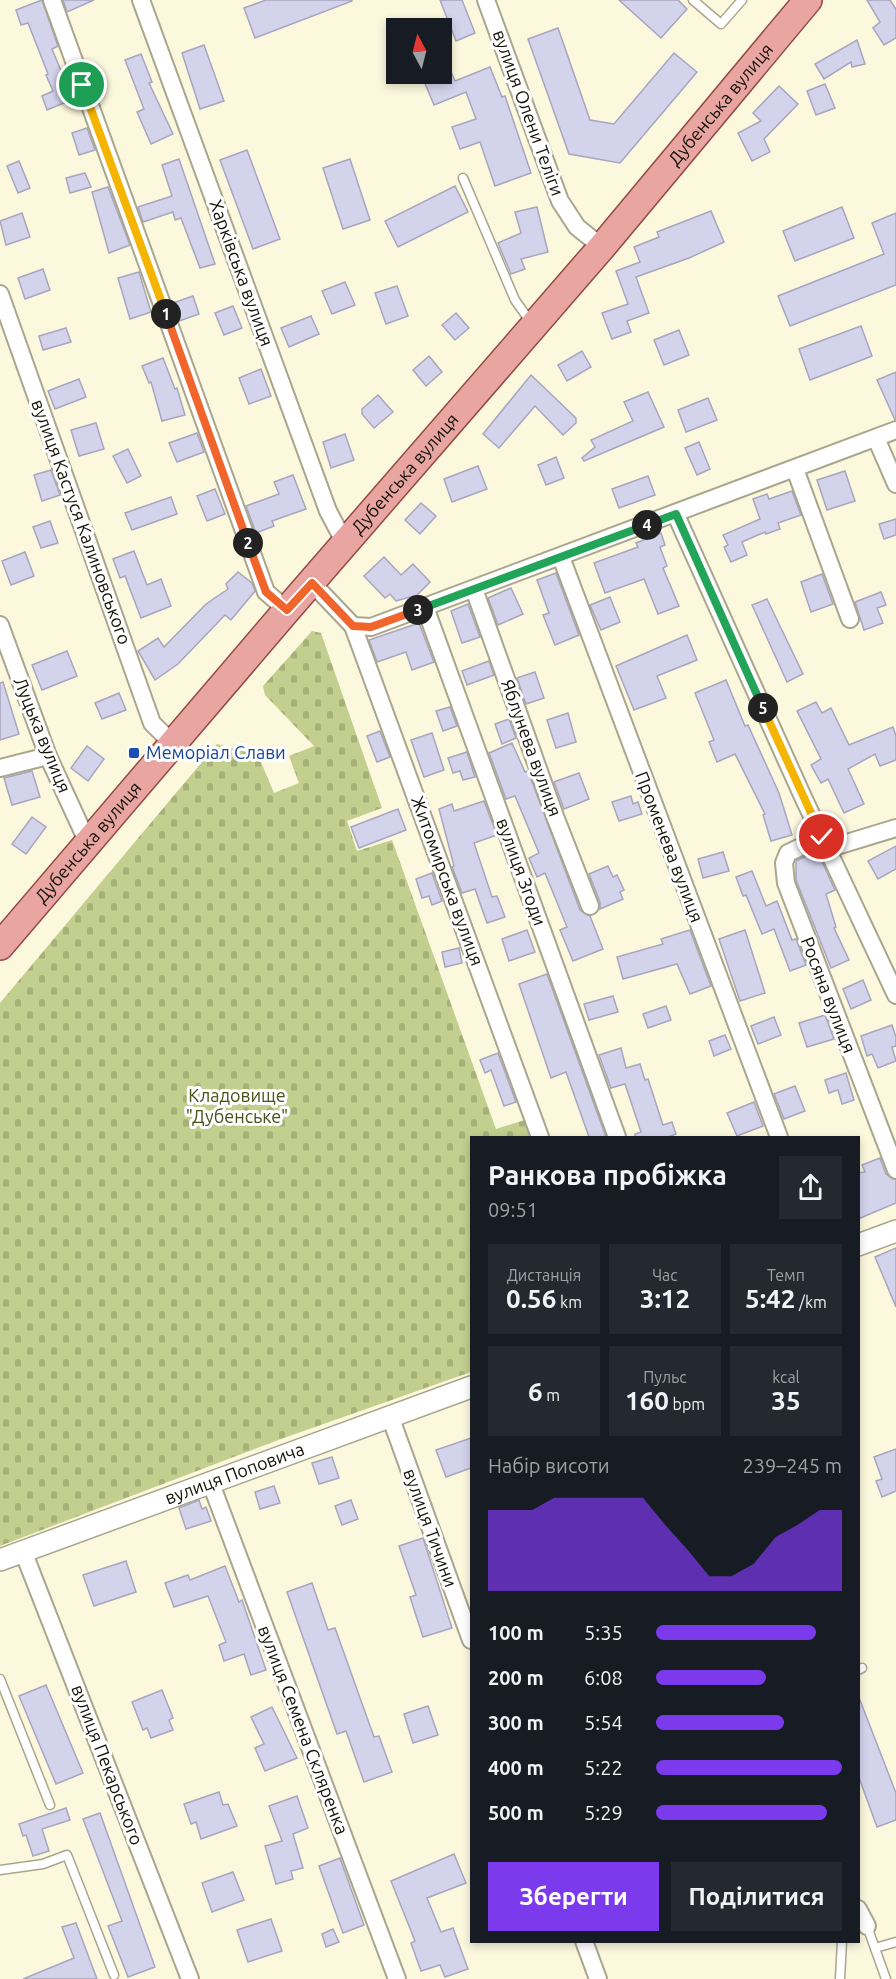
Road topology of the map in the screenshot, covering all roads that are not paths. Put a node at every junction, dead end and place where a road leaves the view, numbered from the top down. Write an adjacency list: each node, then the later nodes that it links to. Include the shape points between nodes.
1 (52, 0): 21 (street, via 266,592)
2 (141, 0): 16 (street, Харківська вулиця, via 328,511)
3 (486, 0): 8 (street, вулиця Олени Теліги, via 560,201 577,227)
4 (693, 0): 5 (lane, via 721,24)
5 (742, 0)
6 (808, 0): 8 (main road, Дубенська вулиця)
7 (462, 178): 10 (lane, via 515,300)
8 (602, 247): 10 (main road, Дубенська вулиця)
9 (0, 294): 25 (street, вулиця Кастуся Калиновського, via 152,723)
10 (534, 327): 16 (main road, Дубенська вулиця)
11 (896, 430): 12 (street)
12 (876, 438): 13 (street); 14 (street)
13 (795, 468): 15 (street); 22 (street)
14 (896, 484)
15 (676, 514): 17 (street); 30 (street)
16 (345, 543): 18 (main road, Дубенська вулиця)
17 (561, 557): 19 (street); 36 (street, Променева вулиця)
18 (312, 583): 21 (main road, Дубенська вулиця); 24 (street)
19 (474, 589): 20 (street); 31 (street, Яблунева вулиця)
20 (425, 607): 24 (street, via 371,627); 35 (street, вулиця Згоди)
21 (287, 610): 25 (main road, Дубенська вулиця)
22 (850, 618)
23 (0, 625): 26 (street, Луцька вулиця)
24 (353, 626): 34 (street, Житомирська вулиця)
25 (173, 744): 29 (main road, Дубенська вулиця)
26 (48, 756): 27 (street); 29 (street, Луцька вулиця)
27 (0, 768)
28 (896, 828): 30 (street)
29 (88, 843): 32 (main road, Дубенська вулиця)
30 (824, 843): 33 (street); 37 (street, Росяна вулиця, via 788,853 784,863 786,883)
31 (590, 906)
32 (0, 946)
33 (896, 995)
34 (540, 1136)
35 (617, 1136)
36 (779, 1136)
37 (896, 1170)
38 (896, 1231): 39 (street)
39 (860, 1244)
40 (470, 1387): 41 (street, вулиця Поповича)
41 (390, 1416): 42 (street, вулиця Поповича); 45 (street, вулиця Тичини)
42 (210, 1481): 43 (street, вулиця Поповича); 57 (street, вулиця Семена Скляренка)
43 (23, 1551): 44 (street, вулиця Поповича); 56 (street, вулиця Пекарського)
44 (0, 1560)
45 (470, 1637)
46 (0, 1679): 47 (lane)
47 (50, 1805)
48 (0, 1870): 55 (lane, via 44,1864 67,1855)
49 (860, 1913): 50 (street)
50 (867, 1926): 54 (lane)
51 (896, 1942): 54 (lane)
52 (585, 1943): 58 (street)
53 (842, 1943): 59 (lane)
54 (875, 1948): 60 (lane)
55 (114, 1975)
56 (190, 1979)
57 (397, 1979)
58 (598, 1979)
59 (840, 1979)
60 (886, 1979)

